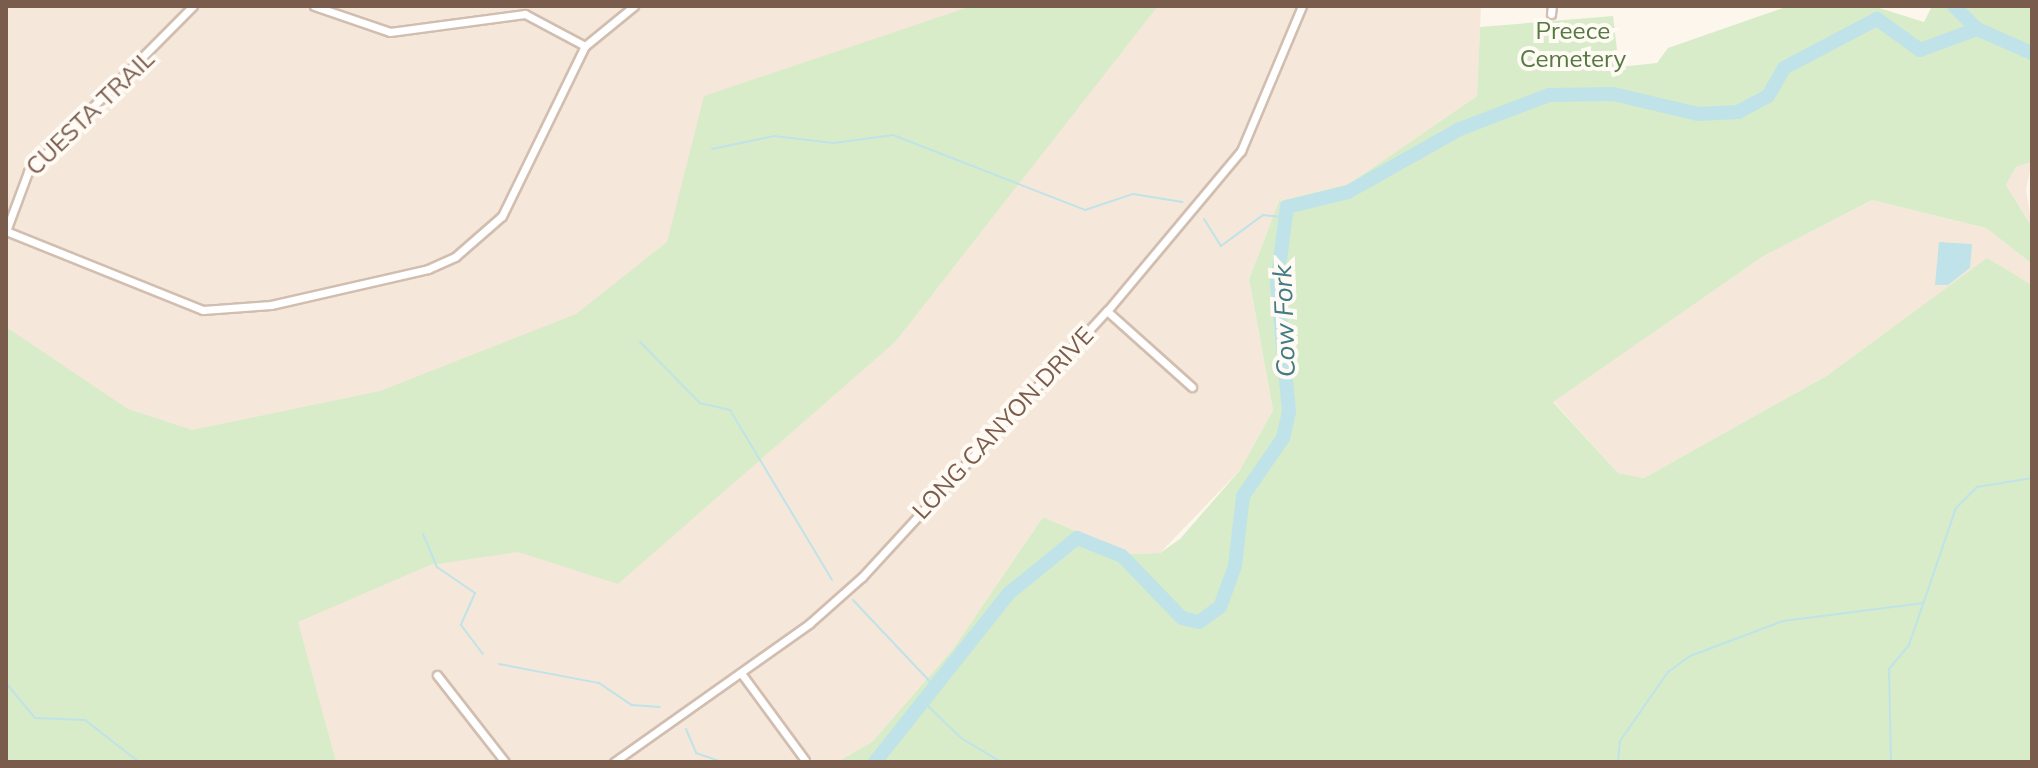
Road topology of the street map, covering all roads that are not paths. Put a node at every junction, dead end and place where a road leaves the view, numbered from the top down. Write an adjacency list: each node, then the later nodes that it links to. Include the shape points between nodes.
1 (193, 6): 6 (street, CUESTA TRAIL, via 28,172)
2 (314, 6): 5 (street, via 390,32 525,14)
3 (634, 6): 5 (street)
4 (1302, 6): 7 (street, LONG CANYON DRIVE, via 1241,151)
5 (585, 46): 6 (street, via 502,216 455,257 428,269 271,305 203,310)
6 (6, 231)
7 (1107, 311): 8 (street); 9 (street, LONG CANYON DRIVE, via 862,577)
8 (1192, 387)
9 (741, 673): 11 (street); 13 (street, LONG CANYON DRIVE)
10 (437, 675): 12 (street)
11 (805, 760)
12 (505, 762)
13 (614, 762)

